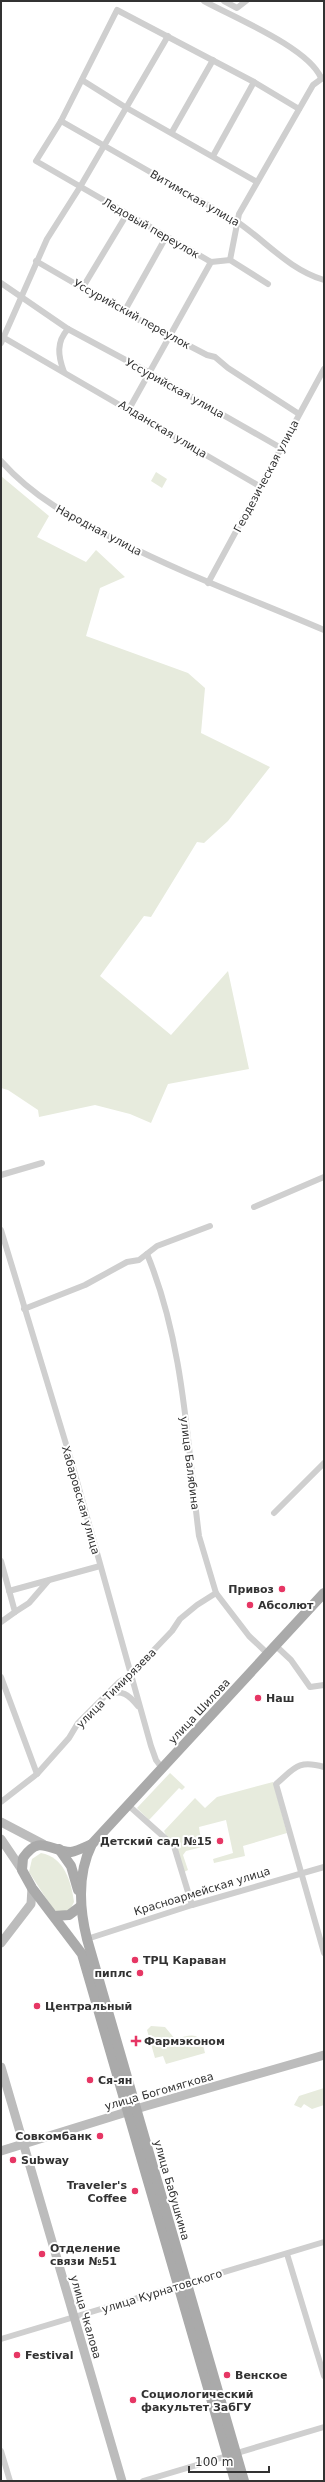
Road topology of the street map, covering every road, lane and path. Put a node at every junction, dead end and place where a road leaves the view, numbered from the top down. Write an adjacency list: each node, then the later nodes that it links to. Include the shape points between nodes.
1 (204, 1): 6 (street, via 279,41 313,64)
2 (224, 1): 3 (street, via 236,8)
3 (246, 1)
4 (168, 36): 5 (street); 7 (street, via 117,10); 9 (street)
5 (213, 60): 8 (street); 12 (street)
6 (323, 77): 10 (street, via 313,85)
7 (82, 80): 9 (street); 11 (street)
8 (254, 82): 10 (street); 14 (street)
9 (125, 107): 12 (street); 13 (street)
10 (299, 109): 15 (street)
11 (61, 121): 13 (street, Витимская улица); 16 (street, Ледовый переулок, via 36,161)
12 (172, 132): 14 (street)
13 (103, 146): 16 (street); 18 (street, Витимская улица)
14 (213, 156): 15 (street)
15 (257, 182): 18 (street)
16 (80, 187): 17 (street, Ледовый переулок); 21 (street)
17 (127, 214): 19 (street, Ледовый переулок); 26 (street)
18 (236, 221): 20 (street); 23 (street, Витимская улица, via 260,237 291,266)
19 (166, 237): 22 (street, Ледовый переулок); 28 (street)
20 (230, 260): 22 (street, Ледовый переулок); 25 (street)
21 (36, 261): 26 (street, Уссурийский переулок); 27 (street)
22 (211, 262): 30 (street)
23 (324, 280)
24 (1, 283): 27 (street, Уссурийская улица)
25 (268, 284)
26 (83, 288): 28 (street, Уссурийский переулок)
27 (21, 297): 29 (street, Уссурийская улица); 31 (street)
28 (124, 312): 30 (street, Уссурийский переулок)
29 (68, 329): 33 (street, via 58,353); 34 (street, Уссурийская улица)
30 (169, 335): 34 (street); 36 (street, Уссурийский переулок, via 207,355 216,357 228,368)
31 (2, 339): 33 (street, Алданская улица)
32 (324, 369): 36 (street, Геодезическая улица)
33 (64, 372): 35 (street, Алданская улица)
34 (148, 372): 35 (street); 37 (street, Уссурийская улица)
35 (129, 409): 39 (street, Алданская улица)
36 (299, 414): 37 (street, Геодезическая улица)
37 (281, 448): 39 (street, Геодезическая улица)
38 (1, 461): 40 (street, Народная улица, via 18,480 49,504 150,557)
39 (261, 487): 40 (street, Геодезическая улица)
40 (208, 583): 41 (street, Народная улица)
41 (324, 630)
42 (42, 1163): 43 (street)
43 (1, 1175)
44 (324, 1176): 45 (street)
45 (254, 1207)
46 (210, 1226): 48 (street, via 157,1246)
47 (1, 1230): 49 (street, Хабаровская улица)
48 (147, 1254): 49 (street, via 85,1285); 56 (street, улица Балябина, via 162,1291 175,1344 199,1536)
49 (24, 1310): 53 (street, Хабаровская улица, via 73,1467)
50 (324, 1463): 51 (street)
51 (274, 1513)
52 (1, 1561): 55 (street)
53 (100, 1566): 54 (street); 62 (street, Хабаровская улица)
54 (49, 1580): 55 (street); 58 (street, via 29,1603)
55 (9, 1591): 58 (street)
56 (216, 1593): 61 (street, улица Балябина, via 249,1636); 62 (street, улица Тимирязева, via 180,1619 172,1631)
57 (324, 1593): 60 (main road, улица Шилова)
58 (15, 1612): 59 (street)
59 (1, 1622)
60 (276, 1646): 61 (main road, улица Шилова); 64 (street, via 291,1660 310,1687)
61 (268, 1654): 68 (main road, улица Шилова)
62 (130, 1675): 65 (street, улица Тимирязева); 66 (street, Хабаровская улица)
63 (1, 1677): 69 (street)
64 (324, 1685)
65 (107, 1694): 66 (street, via 121,1691 126,1693); 69 (street, улица Тимирязева, via 78,1723 69,1738)
66 (140, 1709): 68 (street, Хабаровская улица, via 156,1760)
67 (324, 1767): 79 (street, via 299,1765 288,1771 276,1784)
68 (162, 1768): 71 (main road, улица Шилова)
69 (38, 1774): 70 (street, улица Тимирязева)
70 (1, 1802)
71 (128, 1805): 75 (main road, улица Шилова); 81 (street, via 174,1846)
72 (1, 1822): 74 (main road)
73 (1, 1839): 78 (main road)
74 (43, 1844): 76 (main road); 78 (main road, via 26,1853 21,1863)
75 (92, 1844): 76 (main road, via 70,1852); 82 (main road, via 83,1862)
76 (59, 1849): 82 (main road, via 71,1866)
77 (324, 1867): 79 (street, Красноармейская улица)
78 (22, 1870): 80 (main road, улица Бабушкина)
79 (301, 1874): 81 (street, Красноармейская улица); 87 (street)
80 (32, 1888): 83 (main road, улица Бабушкина); 84 (main road, via 31,1904)
81 (192, 1905): 85 (street, Красноармейская улица)
82 (81, 1906): 83 (main road, via 69,1915); 85 (main road, улица Бабушкина)
83 (51, 1912): 84 (main road, via 36,1908); 90 (main road, улица Бабушкина, via 82,1954)
84 (24, 1916): 86 (main road)
85 (88, 1939): 90 (main road, улица Бабушкина)
86 (1, 1943)
87 (324, 1953)
88 (324, 2056): 90 (main road, улица Богомягкова)
89 (1, 2067): 91 (main road, улица Чкалова)
90 (132, 2111): 91 (main road, улица Богомягкова); 95 (main road, улица Бабушкина)
91 (24, 2145): 92 (main road, улица Богомягкова); 96 (main road, улица Чкалова)
92 (1, 2152)
93 (324, 2242): 94 (street, улица Курнатовского)
94 (287, 2254): 95 (street, улица Курнатовского); 98 (street)
95 (182, 2284): 96 (street, улица Курнатовского); 101 (main road, улица Бабушкина)
96 (74, 2317): 97 (street, улица Курнатовского); 103 (main road, улица Чкалова)
97 (1, 2339)
98 (324, 2376)
99 (324, 2427): 101 (street)
100 (1, 2451): 102 (street)
101 (232, 2454): 104 (street); 105 (main road, улица Бабушкина); 106 (main road, улица Бабушкина)
102 (10, 2481)
103 (122, 2481)
104 (143, 2481)
105 (235, 2481)
106 (244, 2481)

